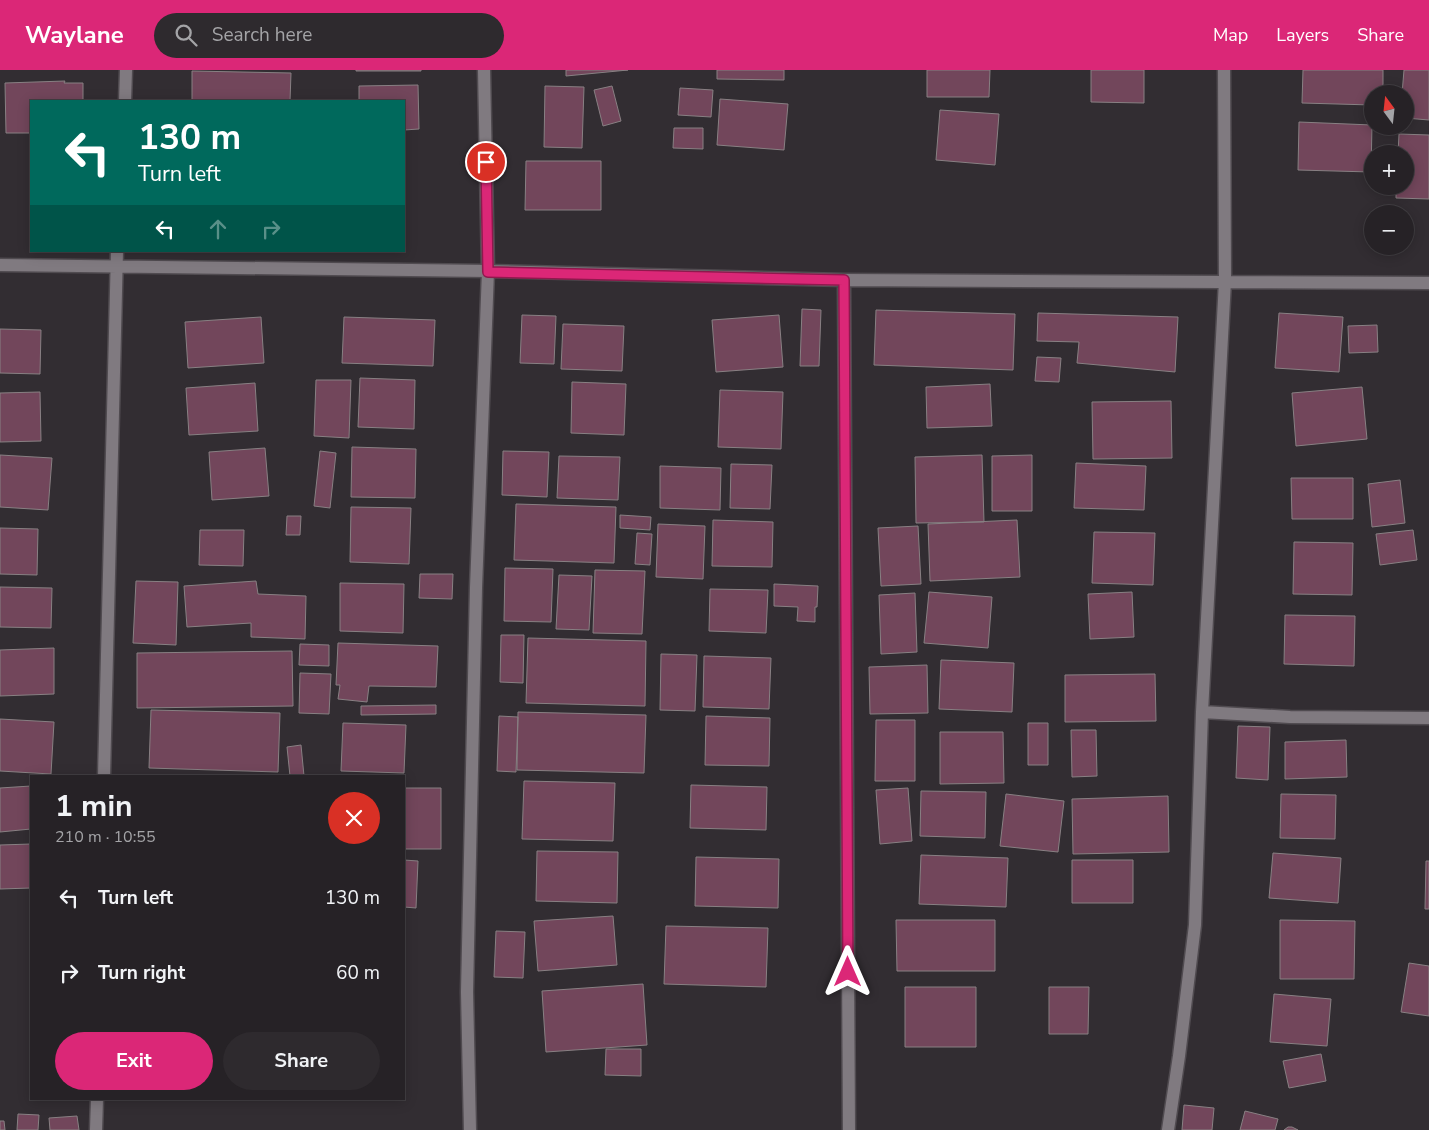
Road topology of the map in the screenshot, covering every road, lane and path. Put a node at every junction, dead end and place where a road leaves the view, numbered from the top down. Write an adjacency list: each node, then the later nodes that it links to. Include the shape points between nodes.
1 (126, 70): 4 (street)
2 (484, 70): 8 (street)
3 (1224, 70): 10 (street)
4 (124, 100)
5 (118, 252): 7 (street)
6 (0, 265): 7 (street)
7 (117, 267): 8 (street); 14 (street)
8 (488, 272): 9 (street); 17 (street, via 476,588 467,992)
9 (844, 280): 10 (street); 18 (street)
10 (1225, 282): 11 (street); 12 (street)
11 (1429, 283)
12 (1202, 712): 13 (street, via 1290,717); 19 (street, via 1195,926)
13 (1429, 718)
14 (104, 775)
15 (97, 1100): 16 (street)
16 (96, 1130)
17 (470, 1130)
18 (848, 1130)
19 (1168, 1130)

